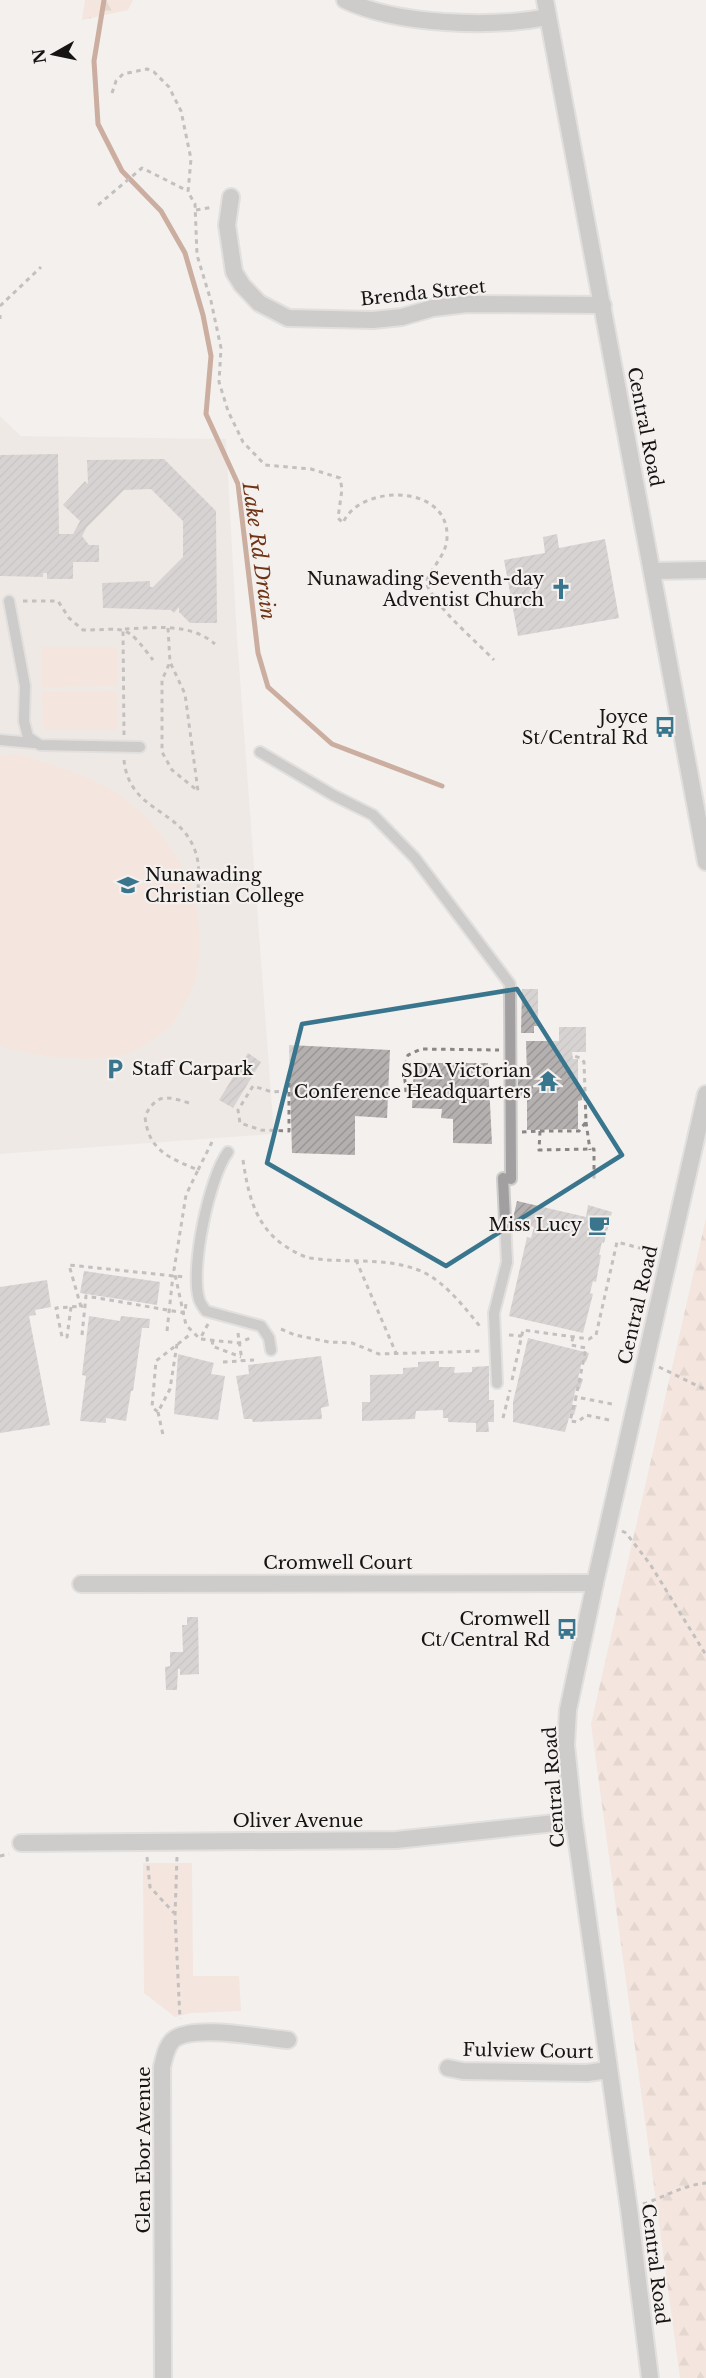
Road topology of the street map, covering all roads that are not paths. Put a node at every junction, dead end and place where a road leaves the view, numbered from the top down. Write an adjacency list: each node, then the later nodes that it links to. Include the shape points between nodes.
1 (345, 0): 3 (street, via 399,16 444,21 519,22)
2 (545, 0): 3 (street, Central Road)
3 (548, 17): 5 (street, Central Road)
4 (231, 197): 5 (street, Brenda Street, via 226,225 234,272 259,303 288,318 389,319 467,304)
5 (603, 305): 7 (street, Central Road)
6 (706, 570): 7 (street)
7 (652, 571): 13 (street, Central Road)
8 (9, 601): 10 (lane, via 25,686 25,731)
9 (0, 740): 10 (lane)
10 (34, 743): 11 (lane)
11 (140, 747)
12 (260, 752): 17 (lane, via 374,815 415,858 510,984 507,1262 490,1333)
13 (706, 862)
14 (706, 1094): 18 (street, Central Road)
15 (228, 1152): 16 (lane, via 217,1172 205,1216 198,1297 206,1311 248,1321 265,1330)
16 (271, 1350)
17 (497, 1383)
18 (595, 1583): 19 (street, Cromwell Court); 20 (street, Central Road, via 568,1710 566,1745)
19 (81, 1584)
20 (574, 1821): 21 (street, Oliver Avenue, via 396,1840); 24 (street, Central Road)
21 (21, 1843)
22 (288, 2040): 25 (street, Glen Ebor Avenue, via 214,2033 181,2035 165,2052)
23 (448, 2068): 24 (street, Fulview Court, via 586,2073)
24 (608, 2070): 26 (street, Central Road)
25 (163, 2378)
26 (650, 2378)

